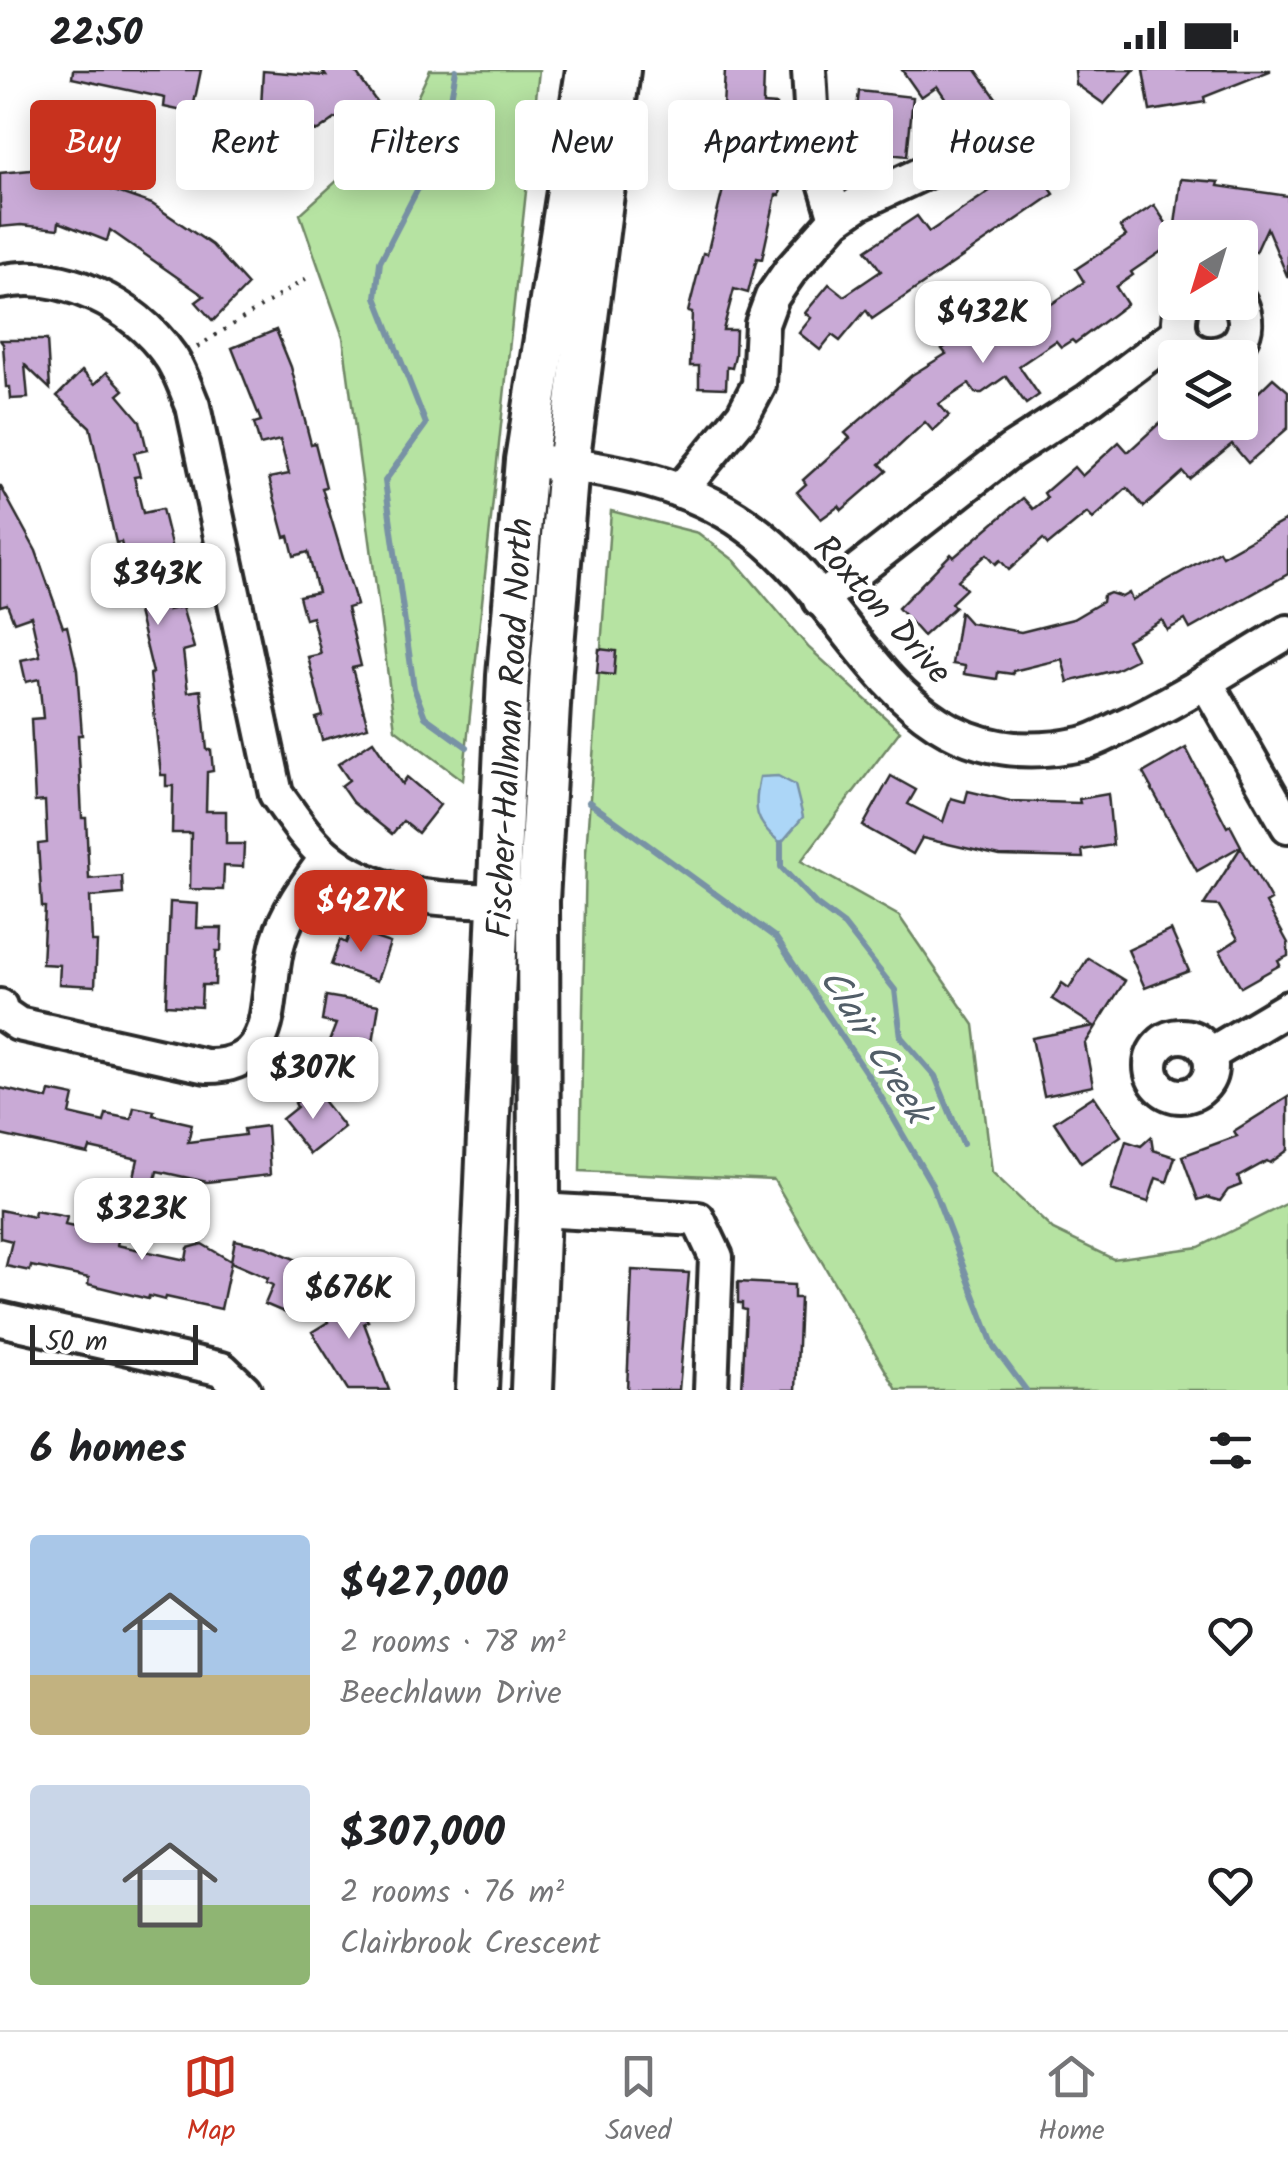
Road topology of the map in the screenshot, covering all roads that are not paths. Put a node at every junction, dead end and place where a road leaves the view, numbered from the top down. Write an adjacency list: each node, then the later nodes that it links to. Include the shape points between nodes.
1 (587, 70): 10 (main road, Fischer-Hallman Road North)
2 (619, 70): 11 (main road, Fischer-Hallman Road North)
3 (809, 70): 5 (street, via 813,142)
4 (913, 178): 5 (street)
5 (836, 219): 12 (street, via 772,296 762,324 759,385 743,415)
6 (0, 282): 17 (street, via 48,281 91,292 130,315 170,357 193,406 276,794)
7 (1179, 320): 13 (street, via 1089,400 1010,451)
8 (1181, 320): 9 (street, via 1184,343 1212,356 1238,343)
9 (1244, 320)
10 (526, 460): 11 (street, Roxton Drive); 18 (main road, Fischer-Hallman Road North)
11 (568, 464): 12 (street, Roxton Drive); 19 (main road, Fischer-Hallman Road North)
12 (680, 491): 13 (street, Roxton Drive, via 746,525)
13 (820, 600): 15 (street, Roxton Drive, via 893,687 934,724 987,744 1039,750 1086,744)
14 (1288, 632): 15 (street, Roxton Drive)
15 (1206, 682): 16 (street)
16 (1288, 826)
17 (327, 857): 18 (street, via 381,886 450,900); 20 (street, via 278,939 266,1023 257,1046 240,1060 206,1066 18,1024)
18 (498, 900): 19 (street); 26 (main road, Fischer-Hallman Road North)
19 (538, 901): 23 (main road, Fischer-Hallman Road North)
20 (0, 1006)
21 (1288, 1008): 22 (street)
22 (1210, 1055)
23 (539, 1210): 27 (main road, Fischer-Hallman Road North); 28 (street, via 698,1219 716,1256)
24 (0, 1319): 25 (street, via 222,1369)
25 (244, 1390)
26 (477, 1390)
27 (532, 1390)
28 (711, 1390)

